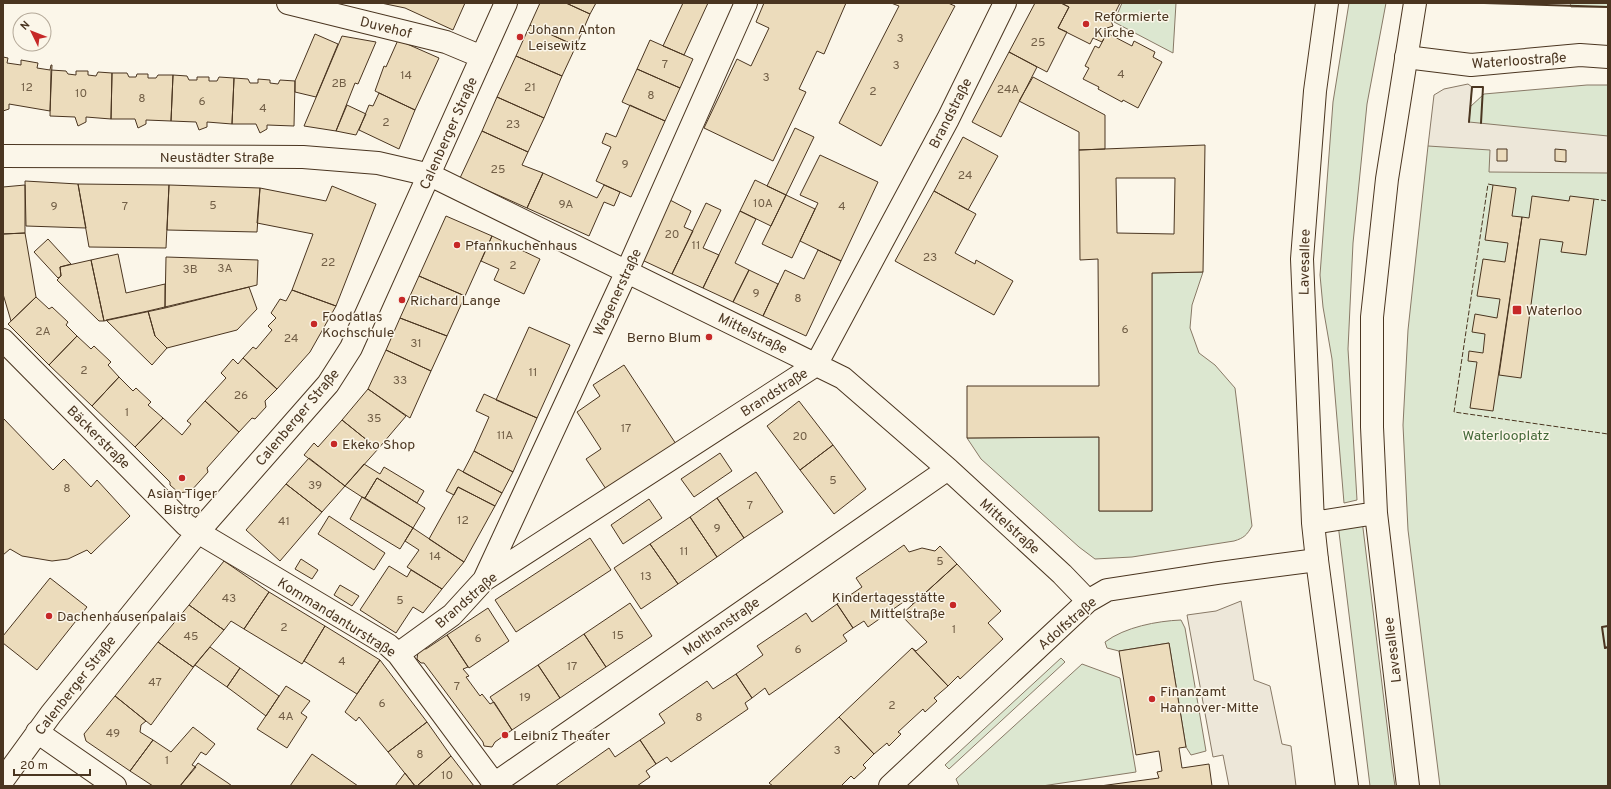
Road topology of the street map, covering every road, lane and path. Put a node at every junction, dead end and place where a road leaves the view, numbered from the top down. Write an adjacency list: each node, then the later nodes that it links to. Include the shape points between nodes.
1 (288, 3): 7 (street, Duvehof, via 446,42)
2 (506, 3): 7 (street, Calenberger Straße)
3 (746, 3): 12 (street, Wagenerstraße)
4 (1005, 3): 14 (street, Brandstraße, via 948,119)
5 (1328, 3): 17 (street, Lavesallee, via 1315,91 1302,259)
6 (1415, 3): 8 (street, Lavesallee)
7 (482, 57): 11 (street, Calenberger Straße)
8 (1406, 57): 9 (street, Waterloostraße, via 1471,65 1580,56); 16 (street, Lavesallee, via 1388,179 1372,317 1372,427)
9 (1608, 57)
10 (3, 156): 11 (street, Neustädter Straße, via 303,157 378,163)
11 (430, 175): 12 (street, Mittelstraße); 18 (street, Calenberger Straße, via 351,348 332,378)
12 (627, 271): 14 (street, Mittelstraße); 20 (street, Wagenerstraße)
13 (3, 340): 18 (street, Bäckerstraße, via 186,524)
14 (816, 365): 15 (street, Mittelstraße, via 843,378); 20 (street, Brandstraße)
15 (948, 469): 21 (street, Mittelstraße, via 1062,574); 25 (street, Molthanstraße)
16 (1376, 513): 17 (street); 29 (street, Lavesallee)
17 (1313, 523): 19 (street, Lavesallee)
18 (198, 532): 22 (street, Kommandanturstraße, via 388,645); 23 (street, Calenberger Straße)
19 (1317, 560): 21 (street, Adolfstraße, via 1107,590); 28 (street, Lavesallee)
20 (484, 580): 22 (street, Brandstraße, via 452,615)
21 (1088, 602): 27 (street, Adolfstraße)
22 (398, 654): 25 (street, Kommandanturstraße)
23 (37, 732): 24 (street, Calenberger Straße); 26 (street)
24 (3, 780)
25 (495, 785)
26 (115, 786)
27 (890, 786)
28 (1347, 786)
29 (1408, 786)

